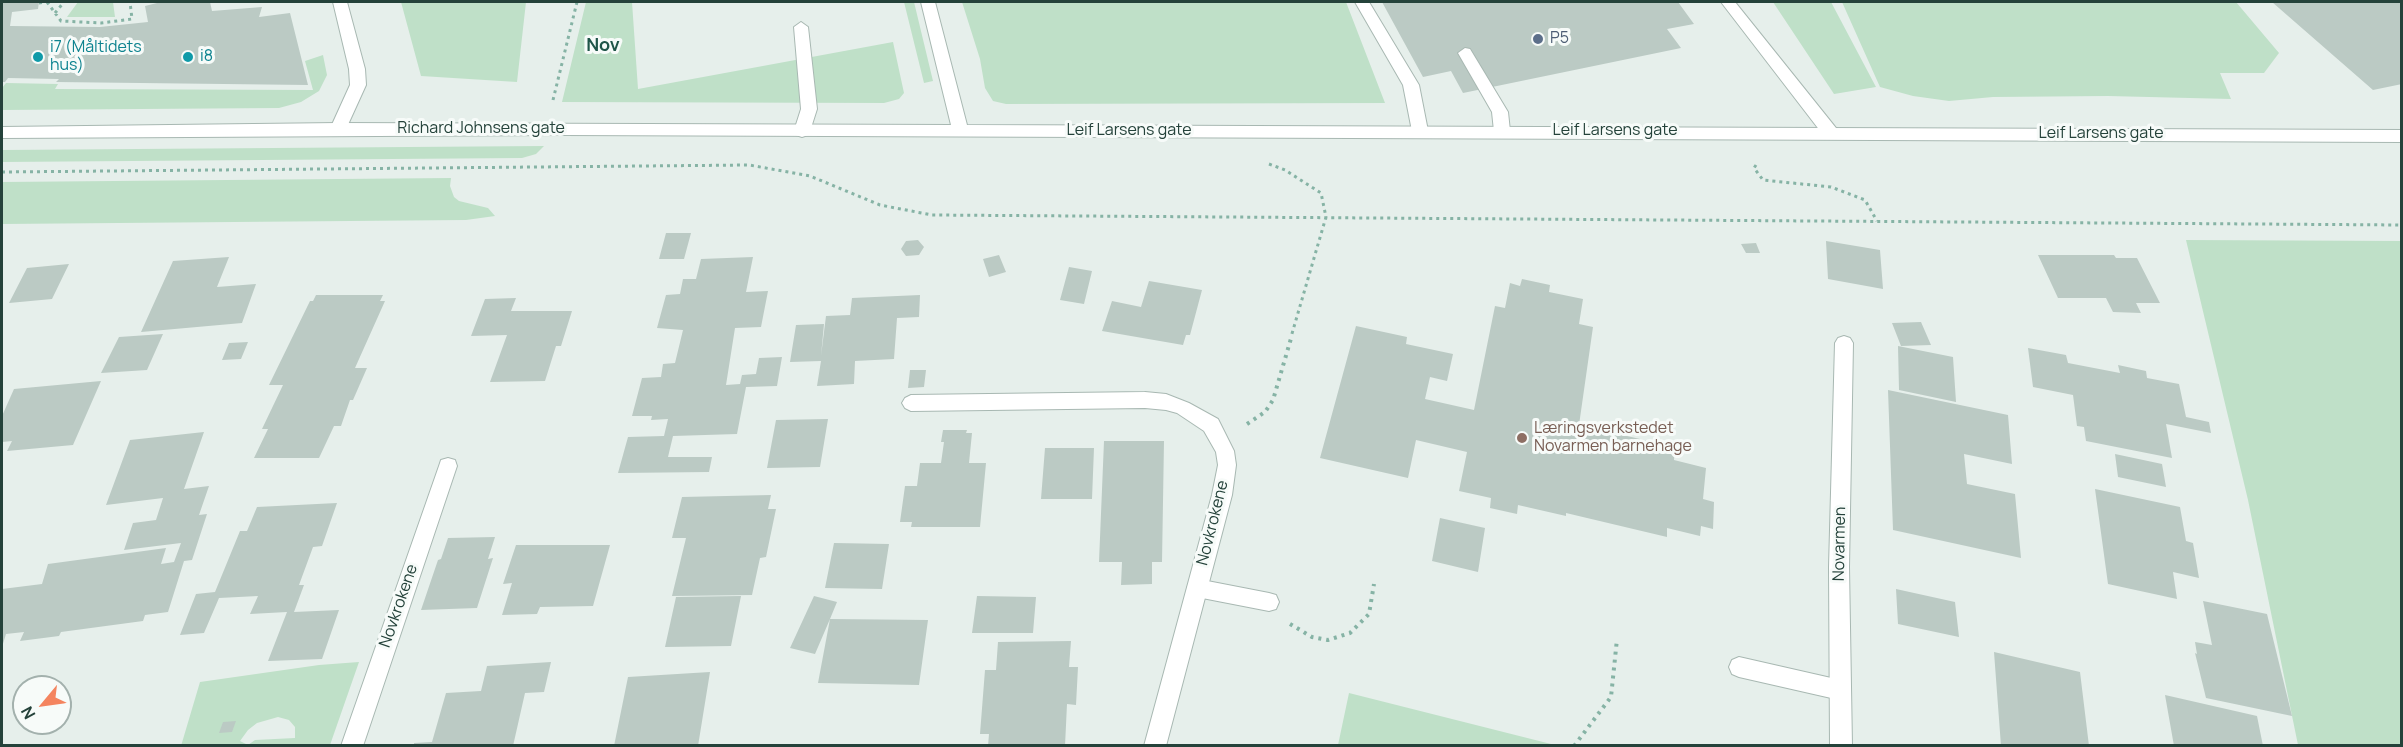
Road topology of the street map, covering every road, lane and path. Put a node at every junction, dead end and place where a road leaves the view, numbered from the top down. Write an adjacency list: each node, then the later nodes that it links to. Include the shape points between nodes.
1 (47, 2): 9 (path); 10 (path)
2 (64, 2): 10 (path)
3 (130, 2): 10 (path, via 132,19 101,23 61,21)
4 (340, 2): 14 (street, via 358,85)
5 (577, 2): 13 (path)
6 (928, 2): 15 (street)
7 (1362, 2): 17 (street, via 1411,85)
8 (1728, 2): 19 (street)
9 (39, 3)
10 (55, 13)
11 (801, 27): 16 (street, via 808,109)
12 (1465, 53): 18 (street, via 1500,112)
13 (551, 109)
14 (338, 129): 16 (street, Richard Johnsens gate); 20 (street, Richard Johnsens gate)
15 (960, 130): 16 (street, Richard Johnsens gate); 17 (street, Leif Larsens gate)
16 (802, 131)
17 (1420, 131): 18 (street, Leif Larsens gate)
18 (1503, 131): 19 (street, Leif Larsens gate)
19 (1830, 132): 21 (street, Leif Larsens gate)
20 (2, 133)
21 (2402, 136)
22 (1759, 159): 26 (path, via 1754,168 1763,180 1831,186 1865,200)
23 (1267, 163): 25 (path, via 1321,193)
24 (2, 172): 25 (path, via 749,165 810,176 880,205 933,215)
25 (1326, 217): 26 (path); 30 (path, via 1273,400 1255,420)
26 (1877, 221): 27 (path)
27 (2402, 225)
28 (1844, 343): 37 (street, Novarmen)
29 (911, 403): 30 (street, Novkrokene, via 1166,402 1199,416)
30 (1220, 439): 33 (street, Novkrokene, via 1227,465)
31 (448, 466): 38 (street, Novkrokene)
32 (1374, 584): 34 (path, via 1369,614 1360,625 1328,640 1295,628)
33 (1197, 588): 34 (street); 39 (street, Novkrokene)
34 (1269, 602)
35 (1617, 639): 40 (path, via 1611,697)
36 (1739, 667): 37 (street)
37 (1840, 690): 41 (street, Novarmen)
38 (352, 746)
39 (1155, 746)
40 (1574, 746)
41 (1840, 746)

